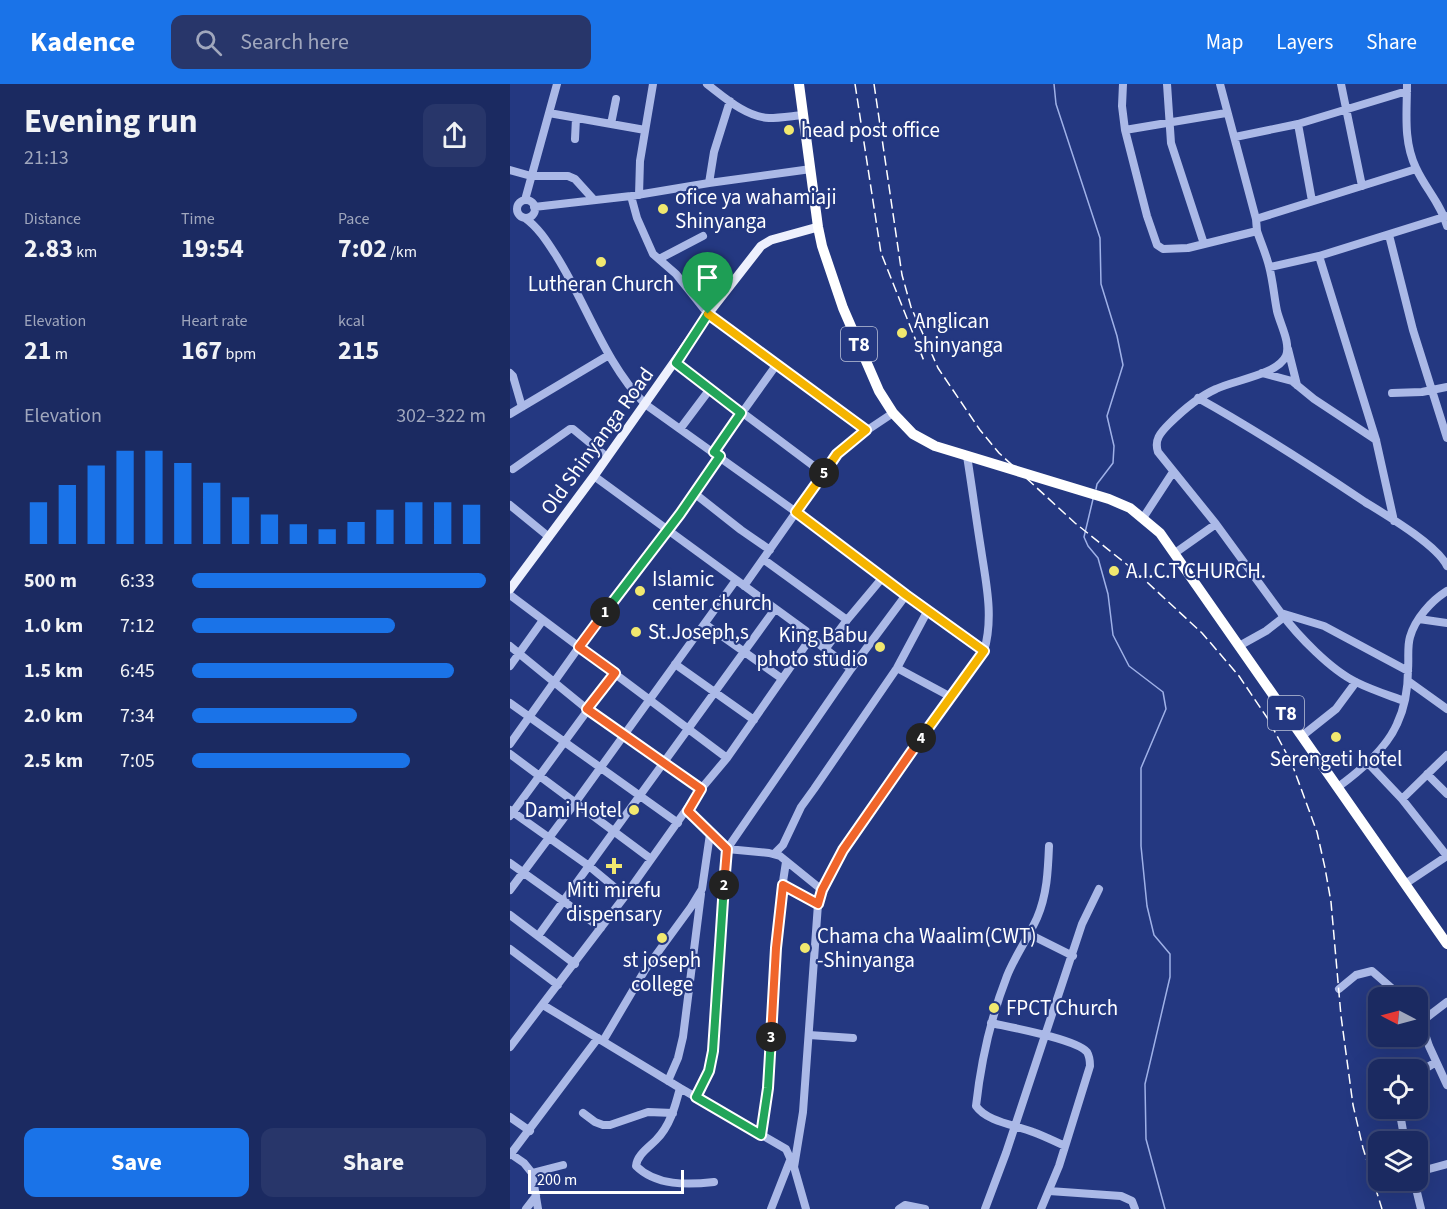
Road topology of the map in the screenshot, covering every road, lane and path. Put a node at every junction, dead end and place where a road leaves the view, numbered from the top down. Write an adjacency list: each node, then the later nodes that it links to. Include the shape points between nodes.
1 (556, 84): 14 (street)
2 (653, 84): 20 (street)
3 (707, 84): 11 (street)
4 (799, 84): 15 (highway, T8)
5 (1123, 84): 21 (street)
6 (1167, 84): 17 (street)
7 (1220, 84): 13 (street)
8 (1341, 84): 12 (street)
9 (1407, 88): 12 (street); 25 (street, via 1408,145)
10 (615, 99): 18 (street)
11 (730, 101): 15 (street, via 767,118); 28 (street)
12 (1346, 110): 19 (street); 29 (street)
13 (1226, 112): 17 (street); 22 (street)
14 (549, 113): 16 (street); 27 (street)
15 (803, 115): 24 (highway, T8)
16 (576, 118): 18 (street); 23 (street)
17 (1169, 122): 21 (street); 43 (street, via 1176,160)
18 (611, 124): 20 (street)
19 (1298, 124): 22 (street); 33 (street)
20 (645, 130): 30 (street)
21 (1125, 130): 43 (street, via 1156,245 1172,250)
22 (1235, 137): 37 (street)
23 (575, 139)
24 (811, 169): 28 (street); 39 (highway, T8)
25 (1416, 169): 29 (street); 38 (street)
26 (510, 170): 27 (street)
27 (531, 176): 31 (street); 32 (street, via 568,176)
28 (709, 183): 30 (street)
29 (1362, 186): 33 (street)
30 (635, 196): 32 (street); 45 (street, via 637,218 648,246)
31 (525, 200): 34 (street); 35 (street)
32 (594, 200): 34 (street)
33 (1312, 201): 37 (street)
34 (534, 207): 36 (street, via 532,215)
35 (514, 214): 36 (street)
36 (525, 218): 49 (street, via 533,223 563,267)
37 (1256, 219): 40 (street)
38 (1446, 220): 41 (street)
39 (818, 227): 47 (main road, Old Shinyanga Road, via 761,246); 63 (highway, T8, via 843,308 879,391)
40 (1257, 231): 43 (street); 46 (street)
41 (1389, 235): 44 (street); 57 (street)
42 (703, 236): 45 (street)
43 (1204, 244)
44 (1319, 256): 46 (street); 68 (street)
45 (659, 259): 47 (street)
46 (1270, 267): 48 (street)
47 (708, 314): 50 (main road, Old Shinyanga Road); 51 (street)
48 (1288, 348): 53 (street, via 1282,361); 54 (street)
49 (609, 355): 60 (street); 61 (street)
50 (676, 363): 56 (street); 60 (main road, Old Shinyanga Road)
51 (777, 364): 62 (street); 66 (street)
52 (510, 373): 61 (street)
53 (1262, 373): 54 (street, via 1286,378); 59 (street)
54 (1297, 385): 68 (street)
55 (1447, 387): 57 (street)
56 (710, 389): 62 (street); 65 (street)
57 (1432, 389): 58 (street); 67 (street)
58 (1392, 393)
59 (1198, 398): 73 (street, via 1156,440 1158,452); 80 (street)
60 (645, 404): 65 (street); 71 (main road, Old Shinyanga Road)
61 (522, 407): 64 (street)
62 (741, 413): 69 (street); 74 (street)
63 (893, 413): 66 (street); 70 (highway, T8, via 913,434)
64 (510, 414)
65 (680, 429): 69 (street)
66 (866, 430): 74 (street, via 837,454)
67 (1447, 438)
68 (1376, 440): 80 (street)
69 (717, 454): 76 (street); 78 (street)
70 (967, 456): 79 (highway, T8, via 1109,499); 108 (street, via 988,599 990,626)
71 (607, 457): 72 (street, via 570,429); 75 (main road, Old Shinyanga Road)
72 (513, 469)
73 (1173, 472): 79 (street); 81 (street)
74 (823, 473): 78 (street)
75 (594, 476): 82 (street); 83 (main road, Old Shinyanga Road)
76 (694, 493): 82 (street); 84 (street)
77 (510, 505): 83 (street)
78 (796, 512): 84 (street); 88 (street)
79 (1143, 518): 85 (highway, T8)
80 (1395, 521): 87 (street, via 1435,550)
81 (1216, 524): 85 (street); 97 (street)
82 (667, 531): 89 (street); 106 (street)
83 (549, 537): 91 (main road, Old Shinyanga Road)
84 (770, 550): 86 (street)
85 (1175, 553): 105 (highway, T8)
86 (764, 559): 90 (street); 100 (street)
87 (1447, 567)
88 (883, 577): 93 (street); 100 (street)
89 (736, 580): 90 (street); 102 (street)
90 (744, 586): 95 (street)
91 (510, 589)
92 (1447, 591): 98 (street)
93 (906, 595): 96 (street); 113 (street)
94 (510, 596): 99 (street)
95 (775, 609): 103 (street); 110 (street)
96 (928, 610): 108 (street); 114 (street)
97 (1283, 615): 105 (street, via 1266,631); 115 (street, via 1324,626); 120 (street, via 1304,640)
98 (1419, 619): 101 (street); 115 (street, via 1409,641)
99 (543, 620): 106 (street); 109 (street)
100 (847, 620): 107 (street)
101 (1447, 623)
102 (705, 624): 110 (street); 111 (street)
103 (810, 637): 107 (street); 117 (street)
104 (510, 646): 109 (street)
105 (1239, 646): 132 (highway, T8)
106 (579, 647): 116 (street); 118 (street)
107 (826, 648): 113 (street)
108 (984, 651): 122 (street)
109 (520, 652): 112 (street); 118 (street)
110 (743, 652): 117 (street); 121 (street)
111 (675, 664): 121 (street); 123 (street)
112 (510, 666)
113 (851, 669): 156 (street)
114 (897, 669): 122 (street); 157 (street, via 801,807 783,845)
115 (1408, 671): 119 (street)
116 (615, 673): 123 (street); 126 (street)
117 (782, 678): 129 (street)
118 (555, 681): 126 (street); 128 (street)
119 (1408, 681): 124 (street); 127 (street)
120 (1356, 682): 124 (street); 132 (street, via 1336,709)
121 (714, 692): 129 (street); 130 (street)
122 (951, 698): 169 (street, via 858,825)
123 (650, 699): 130 (street); 131 (street)
124 (1404, 701): 139 (street, via 1391,735)
125 (510, 703): 128 (street)
126 (587, 709): 131 (street); 133 (street)
127 (1447, 709)
128 (530, 718): 133 (street); 134 (street)
129 (754, 720): 137 (street)
130 (689, 728): 137 (street); 138 (street)
131 (625, 735): 138 (street); 140 (street)
132 (1302, 736): 143 (highway, T8)
133 (562, 742): 140 (street); 142 (street)
134 (510, 744)
135 (510, 754): 142 (street)
136 (1447, 755): 141 (street)
137 (727, 758): 144 (street)
138 (665, 762): 144 (street); 146 (street)
139 (1367, 762): 143 (street); 147 (street)
140 (600, 769): 146 (street); 148 (street)
141 (1427, 774): 145 (street); 147 (street)
142 (540, 777): 148 (street); 150 (street)
143 (1338, 787): 164 (highway, T8)
144 (701, 789): 149 (street)
145 (1446, 790)
146 (640, 796): 151 (street); 152 (street)
147 (1402, 799): 158 (street)
148 (576, 803): 152 (street); 154 (street)
149 (688, 811): 151 (street); 153 (street)
150 (511, 813): 154 (street)
151 (678, 823): 159 (street)
152 (613, 831): 159 (street); 162 (street)
153 (710, 834): 156 (street); 166 (street)
154 (550, 837): 162 (street); 163 (street)
155 (1049, 846): 175 (street, via 1042,904)
156 (727, 849): 157 (street); 199 (street, via 713,1051 709,1071)
157 (774, 854): 160 (street)
158 (1447, 856): 164 (street)
159 (651, 860): 170 (street)
160 (786, 862): 165 (street); 169 (street)
161 (510, 863): 163 (street)
162 (588, 866): 170 (street); 171 (street)
163 (523, 873): 168 (street); 171 (street)
164 (1405, 884): 177 (highway, T8)
165 (783, 885): 172 (street); 205 (street)
166 (702, 889): 191 (street); 196 (street, via 683,1037)
167 (1099, 889): 179 (street, via 1082,924)
168 (510, 890)
169 (822, 890): 172 (street)
170 (626, 896): 174 (street)
171 (563, 901): 174 (street); 176 (street)
172 (818, 904): 188 (street)
173 (510, 915): 176 (street)
174 (601, 928): 180 (street)
175 (1029, 934): 179 (street); 187 (street, via 1016,955)
176 (538, 936): 180 (street)
177 (1447, 944)
178 (510, 949): 181 (street)
179 (1073, 956): 189 (street)
180 (575, 964): 181 (street)
181 (558, 985): 185 (street)
182 (1390, 987): 183 (street, via 1372,971 1356,975)
183 (1338, 989)
184 (1447, 1002): 186 (street)
185 (543, 1005): 191 (street); 193 (street)
186 (1428, 1016)
187 (991, 1023): 189 (street); 203 (street, via 976,1106 989,1117)
188 (809, 1035): 190 (street); 206 (street)
189 (1044, 1036): 203 (street); 207 (street, via 1077,1046 1090,1058)
190 (853, 1038)
191 (601, 1039): 196 (street); 204 (street)
192 (1428, 1043): 194 (street)
193 (510, 1047)
194 (1436, 1062): 195 (street); 197 (street)
195 (1428, 1066)
196 (668, 1081): 198 (street)
197 (1447, 1085)
198 (680, 1088): 199 (street); 201 (street)
199 (696, 1097): 205 (street)
200 (583, 1113): 201 (street, via 610,1125 648,1112)
201 (673, 1113): 215 (street, via 636,1166 651,1177 680,1184)
202 (510, 1117): 204 (street)
203 (1014, 1125): 207 (street); 225 (street)
204 (530, 1131): 209 (street)
205 (761, 1135): 208 (street)
206 (800, 1139): 208 (street); 210 (street)
207 (1065, 1146): 216 (street)
208 (786, 1149): 210 (street)
209 (510, 1155): 214 (street)
210 (792, 1162): 221 (street); 222 (street)
211 (1447, 1164): 213 (street)
212 (563, 1165): 214 (street)
213 (1428, 1169)
214 (532, 1173): 218 (street)
215 (714, 1182)
216 (1049, 1191): 226 (street); 227 (street, via 1121,1197 1132,1201)
217 (1417, 1191): 228 (street)
218 (536, 1196): 219 (street); 220 (street)
219 (526, 1209)
220 (538, 1209)
221 (771, 1209)
222 (806, 1209)
223 (899, 1209): 224 (street, via 905,1205)
224 (925, 1209)
225 (985, 1209)
226 (1041, 1209)
227 (1135, 1209)
228 (1421, 1209)

